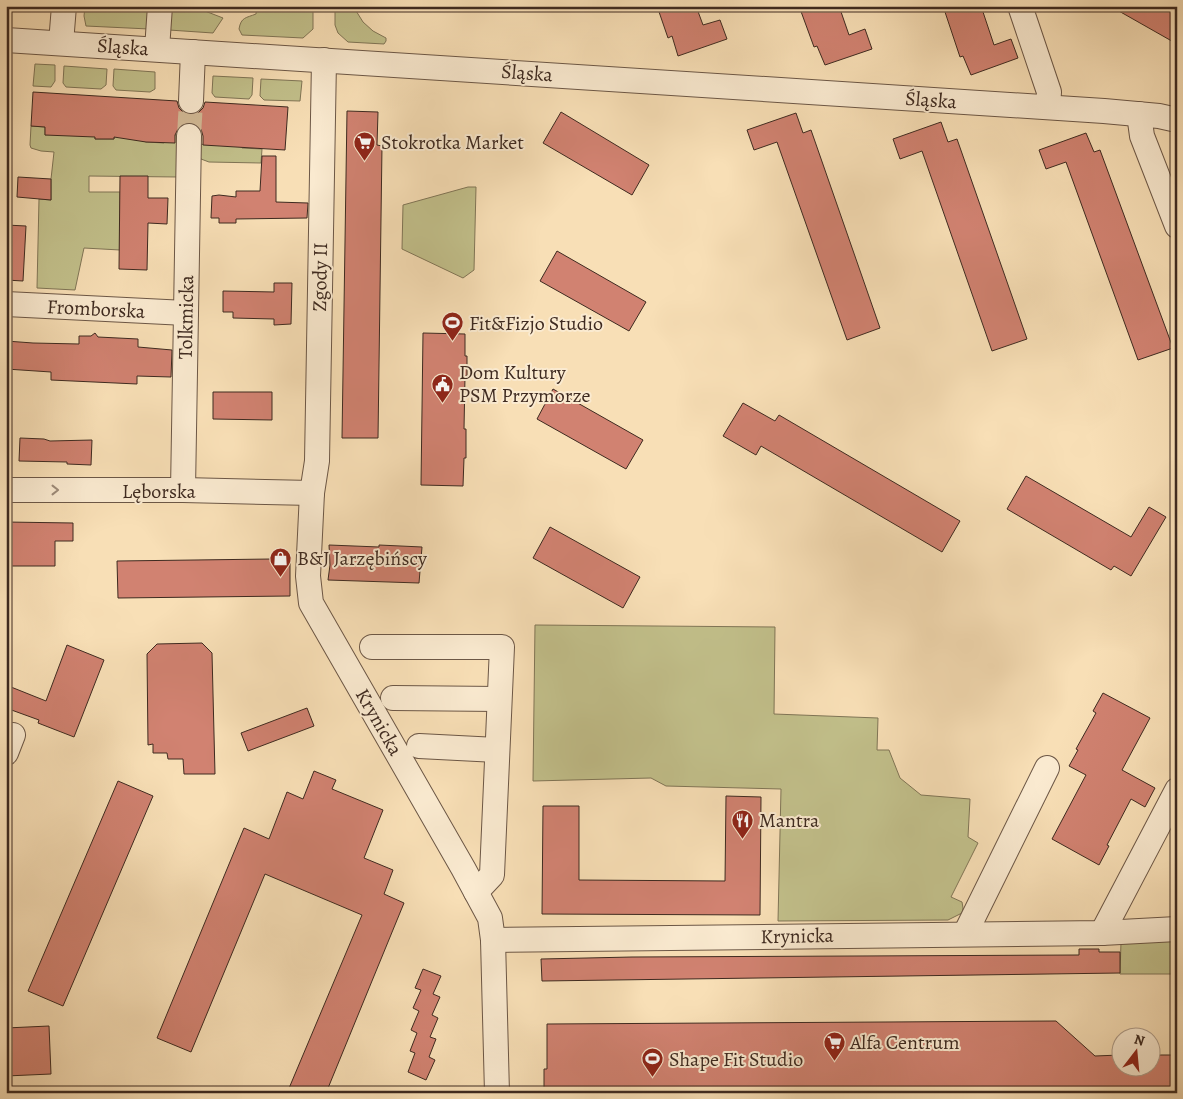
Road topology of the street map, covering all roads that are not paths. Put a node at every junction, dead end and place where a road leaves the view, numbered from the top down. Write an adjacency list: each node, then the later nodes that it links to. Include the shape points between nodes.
1 (64, 6): 5 (street)
2 (160, 6): 6 (street)
3 (1020, 6): 10 (street, via 1049,92)
4 (6, 40): 5 (street, Śląska)
5 (61, 43): 6 (street, Śląska)
6 (158, 49): 7 (street, Śląska)
7 (193, 52): 8 (street, Śląska); 9 (street)
8 (324, 60): 10 (street, Śląska); 19 (street, Zgody II, via 317,462)
9 (191, 102)
10 (1048, 107): 11 (street, Śląska)
11 (1139, 114): 12 (street, Śląska); 14 (street, via 1142,136)
12 (1177, 120)
13 (189, 140): 16 (street, Tolkmicka)
14 (1177, 226)
15 (6, 304): 16 (street, Fromborska)
16 (186, 313): 18 (street, Tolkmicka)
17 (6, 490): 18 (street, Lęborska, one-way to 18)
18 (183, 490): 19 (street, Lęborska)
19 (312, 493): 27 (street, Krynicka, via 308,576 311,602)
20 (372, 647): 22 (street, via 502,648)
21 (393, 698): 22 (street)
22 (500, 699): 24 (street)
23 (419, 746): 24 (street)
24 (497, 750): 27 (street, via 492,875)
25 (1047, 768): 30 (street)
26 (1177, 790): 29 (street)
27 (476, 892): 31 (street, Krynicka, via 490,918)
28 (1177, 929): 29 (street, Krynicka)
29 (1102, 933): 30 (street, Krynicka)
30 (965, 934): 31 (street, Krynicka)
31 (493, 940): 32 (street, Krynicka)
32 (497, 1093)

